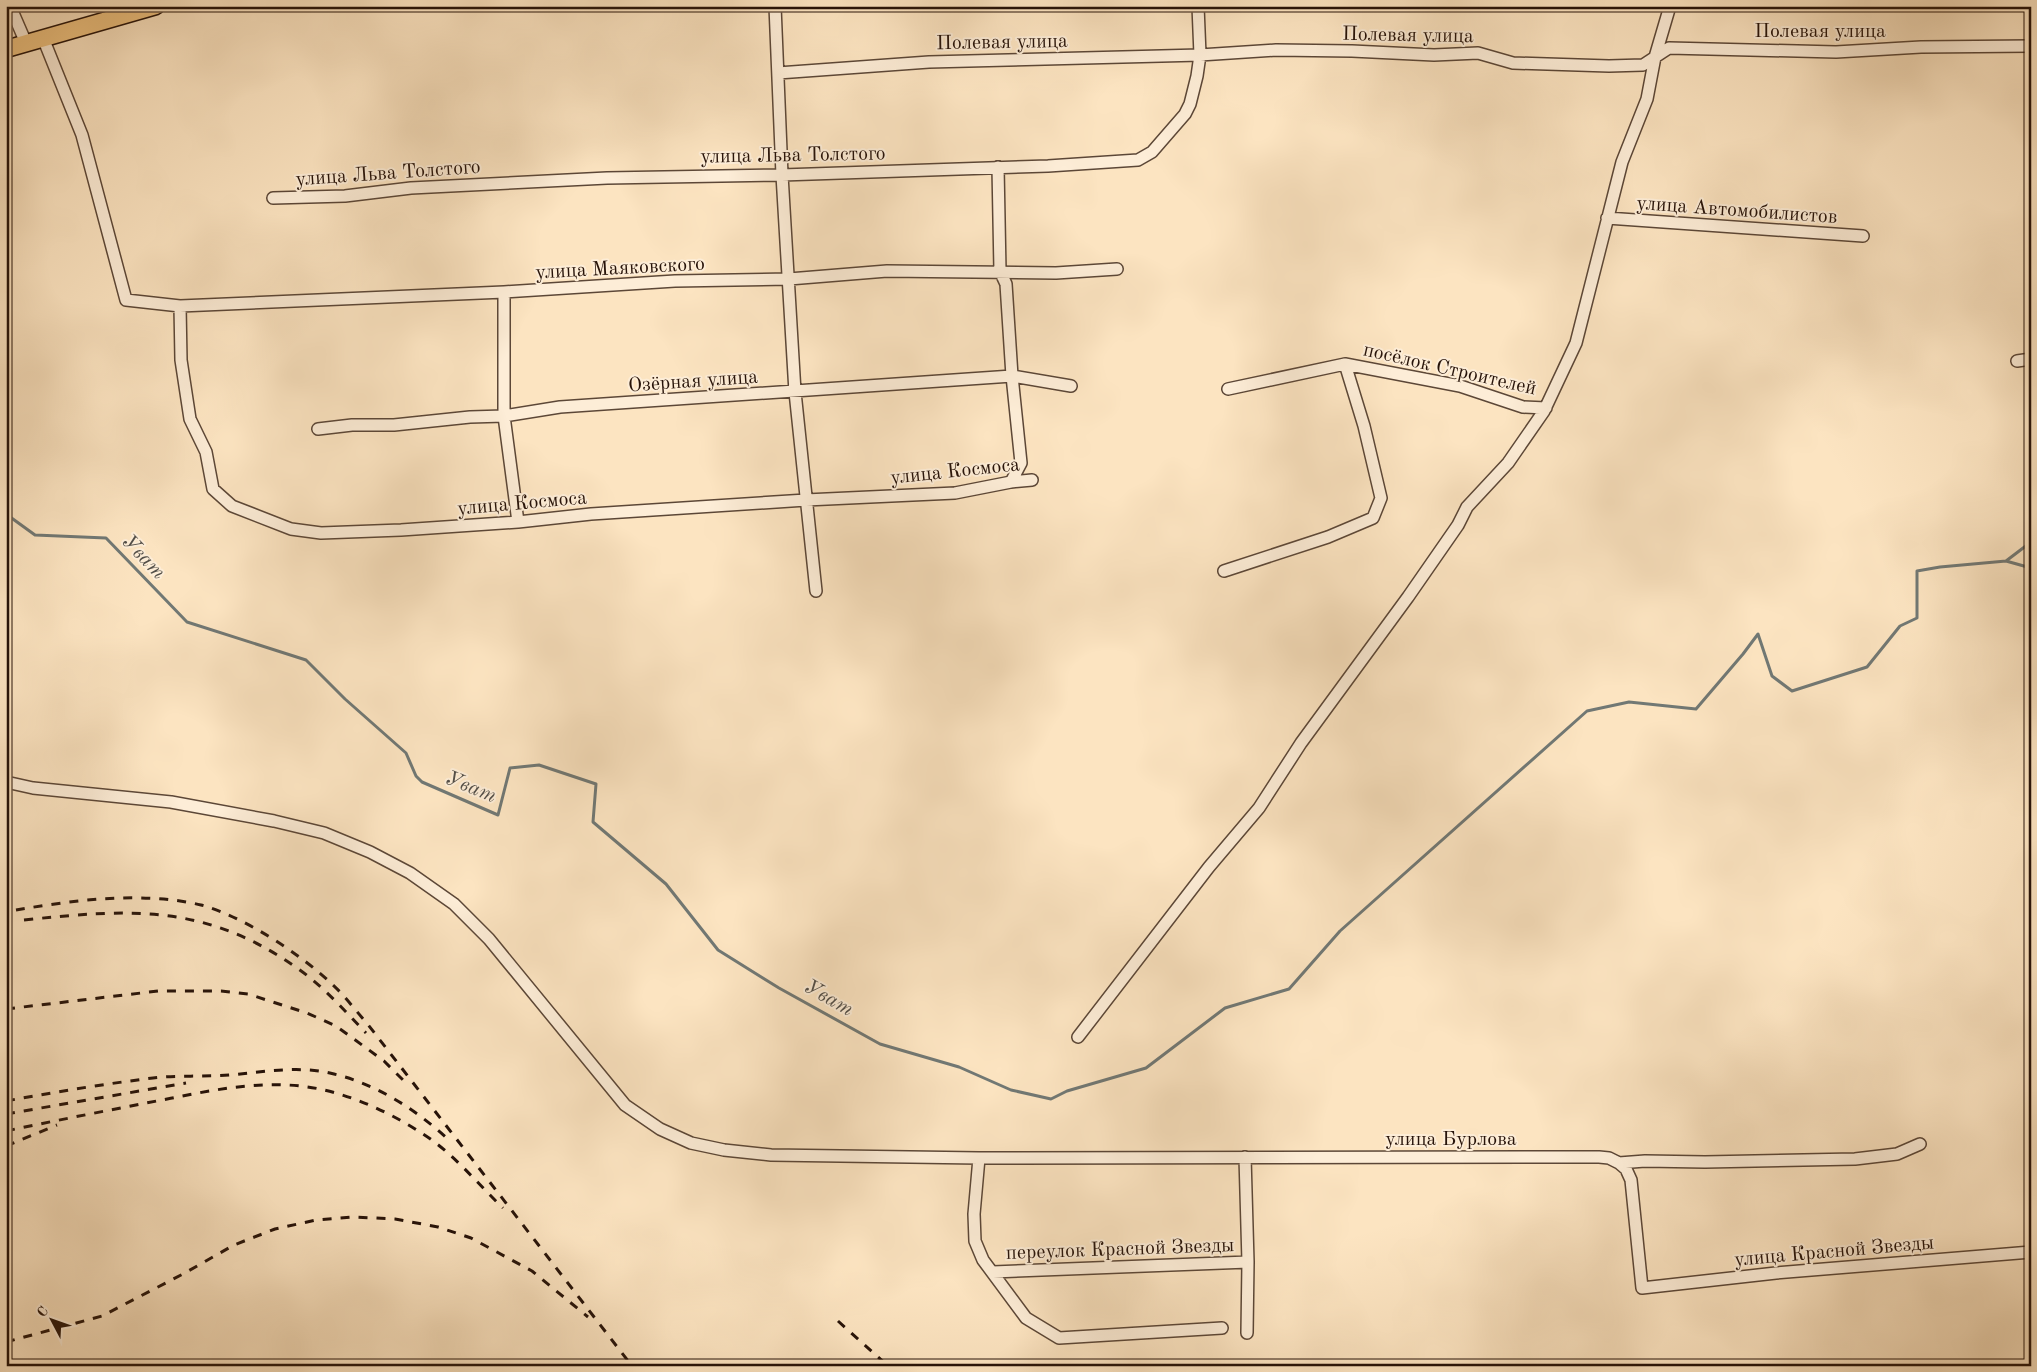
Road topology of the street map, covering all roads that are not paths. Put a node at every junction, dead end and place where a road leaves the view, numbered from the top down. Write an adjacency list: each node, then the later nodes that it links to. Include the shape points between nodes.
1 (10, 6): 7 (street)
2 (156, 6): 6 (highway)
3 (775, 6): 12 (street)
4 (1198, 6): 10 (street, улица Льва Толстого)
5 (1670, 6): 11 (street)
6 (43, 38): 7 (highway); 22 (street, улица Маяковского, via 82,135 126,300)
7 (26, 43): 9 (highway)
8 (2031, 46): 11 (street, Полевая улица, via 1836,52 1669,48)
9 (6, 49)
10 (1200, 55): 11 (street, Полевая улица, via 1276,50 1434,55 1478,53 1513,63 1609,66 1643,65); 12 (street, Полевая улица, via 929,62); 13 (street, улица Льва Толстого, via 1185,114 1152,152 1138,160)
11 (1655, 57): 16 (street, via 1647,99 1622,162)
12 (778, 73): 14 (street)
13 (998, 167): 14 (street, улица Льва Толстого); 19 (street)
14 (782, 175): 15 (street, улица Льва Толстого, via 607,178); 20 (street)
15 (273, 198)
16 (1607, 218): 17 (street, улица Автомобилистов); 30 (street, via 1576,343)
17 (1863, 236)
18 (1117, 269): 19 (street, улица Маяковского)
19 (1000, 271): 20 (street, улица Маяковского, via 887,271); 26 (street, via 1006,284)
20 (789, 279): 21 (street, улица Маяковского, via 675,281); 29 (street)
21 (504, 292): 22 (street, улица Маяковского); 31 (street)
22 (180, 306): 36 (street, улица Космоса, via 181,360 190,419 206,452 213,489 232,506 291,529 322,533)
23 (2031, 359): 24 (street)
24 (2016, 360)
25 (1346, 364): 28 (street, посёлок Строителей); 30 (street, посёлок Строителей, via 1460,386 1523,407); 37 (street, посёлок Строителей, via 1381,498 1373,518 1328,537)
26 (1012, 376): 27 (street, Озёрная улица); 29 (street, Озёрная улица); 34 (street, via 1020,463)
27 (1071, 386)
28 (1228, 388)
29 (795, 392): 31 (street, Озёрная улица, via 560,407); 35 (street)
30 (1546, 408): 40 (street, via 1508,463 1467,507 1414,589 1301,743 1259,808 1209,867)
31 (504, 416): 32 (street, Озёрная улица); 36 (street)
32 (318, 429)
33 (1032, 480): 34 (street, улица Космоса)
34 (1011, 482): 35 (street, улица Космоса, via 955,493)
35 (806, 500): 36 (street, улица Космоса); 38 (street)
36 (518, 522)
37 (1224, 571)
38 (816, 591)
39 (6, 782): 43 (street, улица Бурлова, via 33,788 171,802 324,833 410,873 454,904 489,939 626,1105 660,1129 692,1143 724,1150 771,1154)
40 (1078, 1037)
41 (1920, 1144): 44 (street, улица Бурлова, via 1897,1154 1855,1159)
42 (1245, 1157): 43 (street, улица Бурлова); 44 (street, улица Бурлова, via 1599,1157); 46 (street)
43 (979, 1158): 47 (street, via 975,1241 983,1260)
44 (1619, 1163): 45 (street, улица Красной Звезды, via 1631,1180 1642,1288 1776,1273)
45 (2031, 1252)
46 (1248, 1262): 47 (street, переулок Красной Звезды); 49 (street)
47 (993, 1272): 48 (street, via 1026,1318 1059,1338)
48 (1222, 1328)
49 (1247, 1333)

